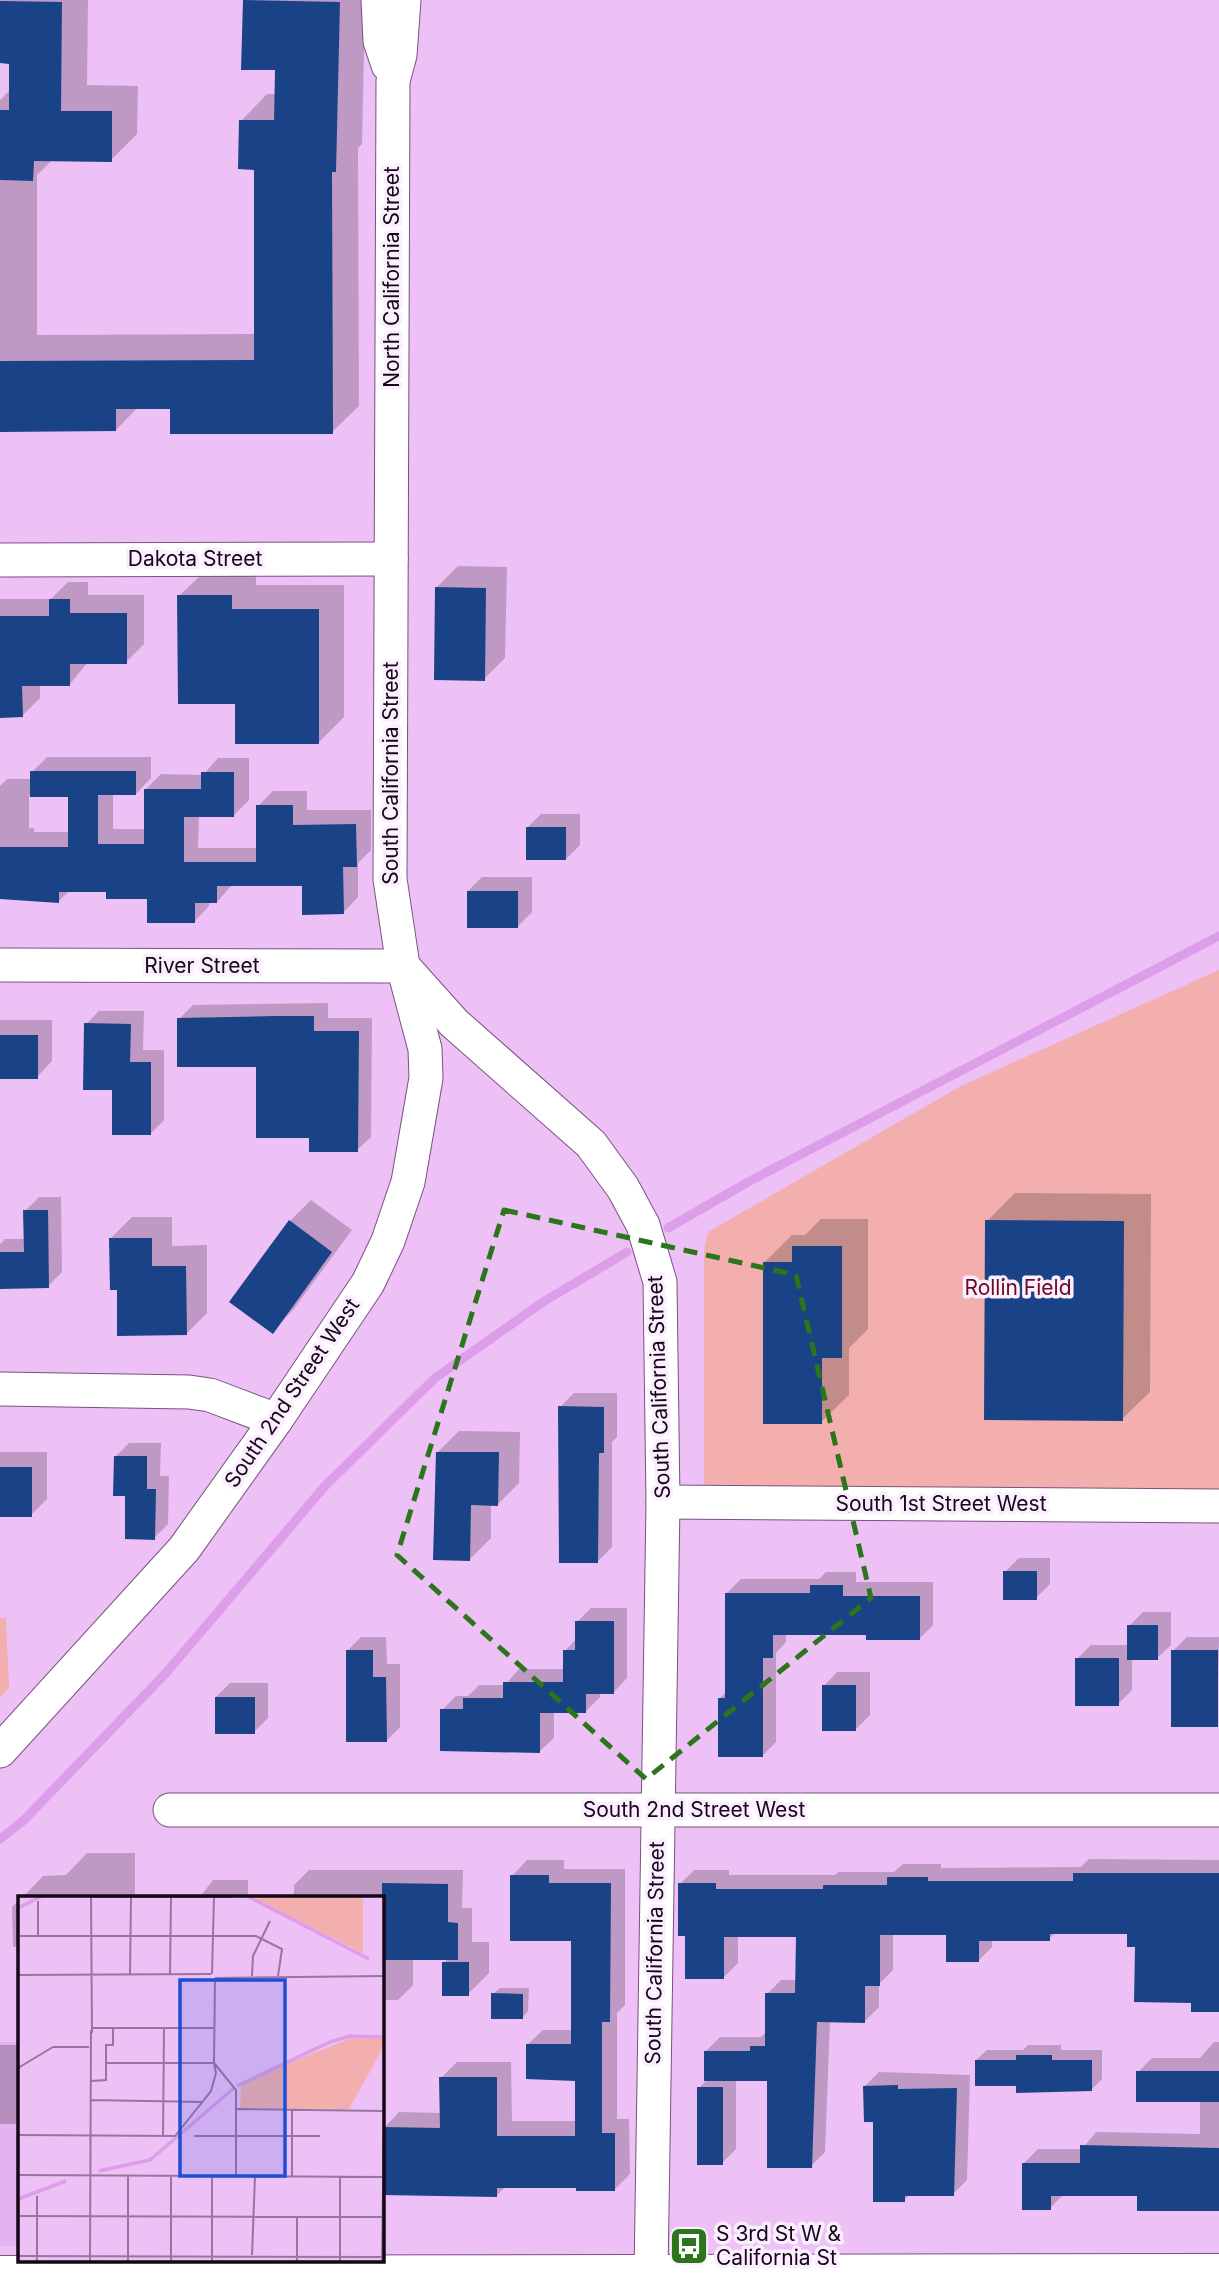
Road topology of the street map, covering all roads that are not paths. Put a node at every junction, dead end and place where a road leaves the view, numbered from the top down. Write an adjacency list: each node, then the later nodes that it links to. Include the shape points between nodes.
1 (378, 0): 3 (street, North California Street, via 380,41)
2 (404, 0): 3 (street, North California Street)
3 (393, 81): 4 (street, North California Street)
4 (390, 472): 5 (street, South California Street)
5 (391, 559): 6 (street, Dakota Street); 8 (street, South California Street, via 390,879)
6 (0, 560)
7 (0, 965): 8 (street, River Street)
8 (403, 966): 10 (street, South 2nd Street West, via 425,1049 426,1078 408,1182 368,1283); 11 (street, South California Street, via 454,1023 591,1144 643,1225 660,1282)
9 (0, 1389): 10 (street, via 190,1392)
10 (276, 1420): 13 (street, South 2nd Street West, via 184,1549)
11 (663, 1502): 12 (street, South 1st Street West); 15 (street, South California Street)
12 (1219, 1506)
13 (0, 1751)
14 (170, 1810): 15 (street, South 2nd Street West)
15 (658, 1810): 16 (street, South 2nd Street West); 19 (street, South California Street)
16 (1219, 1810)
17 (1219, 2273): 20 (main road)
18 (0, 2275): 21 (main road)
19 (651, 2275): 20 (main road); 21 (main road)
20 (874, 2277)
21 (382, 2278)

